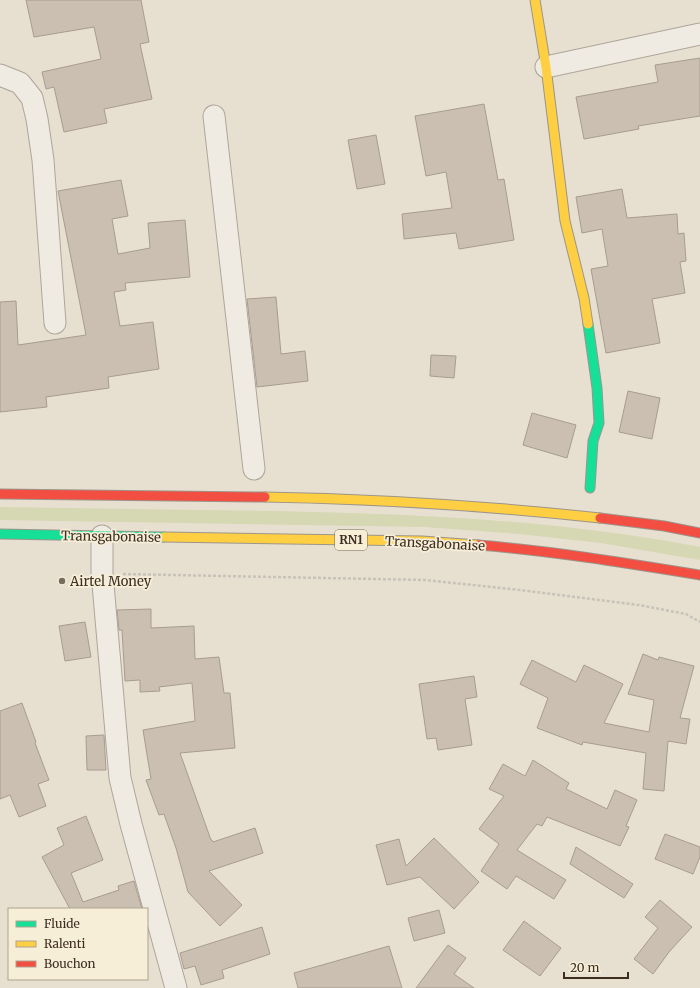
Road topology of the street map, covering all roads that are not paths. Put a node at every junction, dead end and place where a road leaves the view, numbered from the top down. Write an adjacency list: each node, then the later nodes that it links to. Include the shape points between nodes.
1 (535, 0): 3 (main road)
2 (700, 34): 3 (street)
3 (546, 67): 8 (main road, via 565,221 584,298 597,388 599,423 593,441)
4 (0, 75): 6 (street, via 20,83 32,98 37,119 43,160)
5 (214, 116): 7 (street)
6 (55, 323)
7 (254, 469)
8 (590, 488)
9 (0, 494): 10 (main road, via 424,502 588,517 680,528)
10 (700, 533)
11 (0, 534): 12 (main road, Transgabonaise / RN1)
12 (102, 536): 13 (main road, Transgabonaise / RN1, via 422,541 517,548); 14 (street, via 102,573 120,778)
13 (700, 575)
14 (176, 988)

